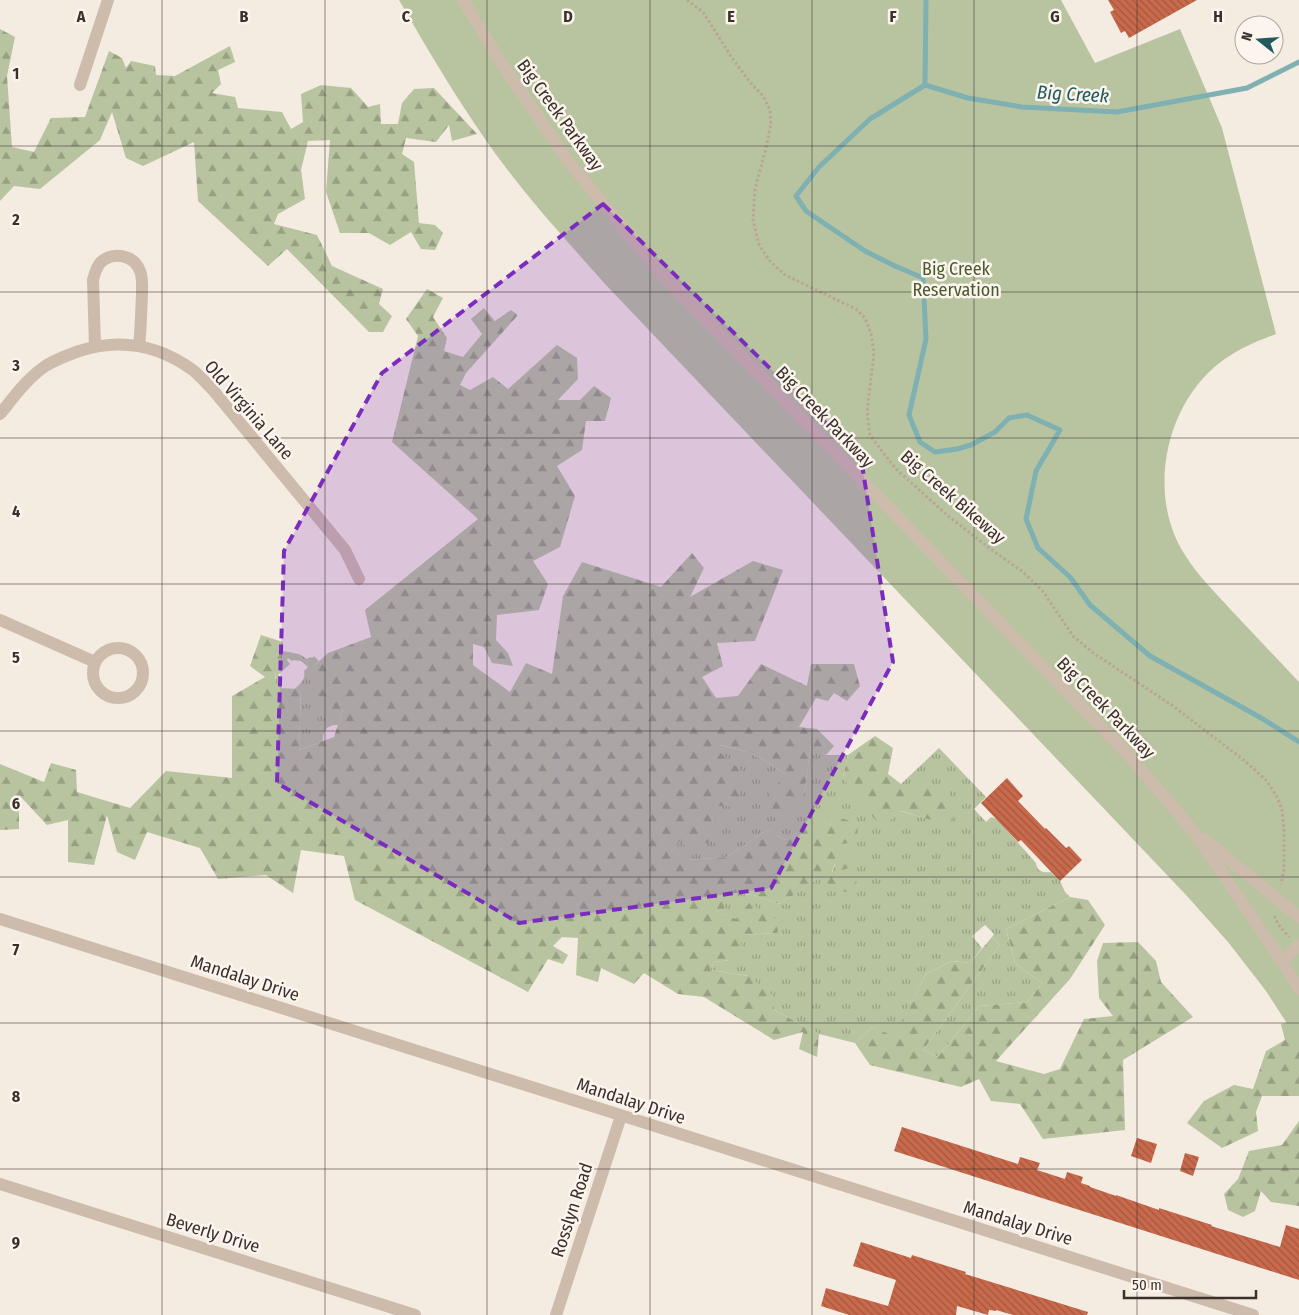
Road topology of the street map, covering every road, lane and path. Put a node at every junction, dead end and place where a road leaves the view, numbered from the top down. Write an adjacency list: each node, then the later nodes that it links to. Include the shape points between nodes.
1 (108, 0): 4 (street)
2 (463, 0): 11 (street, Big Creek Parkway, via 568,161 659,271 1132,760)
3 (687, 0): 12 (path, Big Creek Bikeway, via 703,12 770,110 771,124 755,190 753,220 759,245 770,262 785,274 856,309 865,318 874,354 867,412 870,434 880,450 896,470 948,516 1042,590 1073,636 1173,706 1266,780 1282,809 1284,869)
4 (80, 86)
5 (95, 346): 6 (street, Old Virginia Lane); 6 (street, via 95,270 100,263 117,255 128,257 140,271); 7 (street, Old Virginia Lane, via 47,365)
6 (139, 346): 8 (street, Old Virginia Lane, via 160,351 179,361 196,372 213,390 345,550)
7 (0, 414)
8 (359, 579)
9 (0, 620): 10 (street)
10 (95, 662): 10 (street, via 94,679 102,692 109,696 125,697 141,683 143,669 136,655 129,650 113,648)
11 (1194, 832): 13 (street, Big Creek Parkway); 16 (street, Big Creek Parkway)
12 (1280, 891)
13 (1299, 917)
14 (0, 919): 18 (street, Mandalay Drive)
15 (1299, 945): 16 (street)
16 (1282, 961): 17 (street, Big Creek Parkway)
17 (1299, 988)
18 (621, 1116): 21 (street, Rosslyn Road); 22 (street, Mandalay Drive)
19 (0, 1184): 20 (street, Beverly Drive)
20 (416, 1315)
21 (556, 1315)
22 (1253, 1315)

